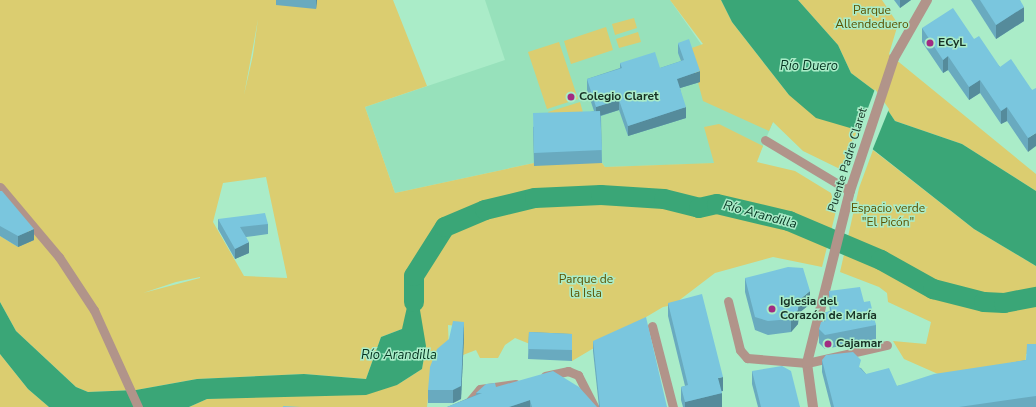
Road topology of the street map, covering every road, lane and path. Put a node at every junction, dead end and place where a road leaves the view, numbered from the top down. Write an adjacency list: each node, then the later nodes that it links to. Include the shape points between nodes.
1 (927, 0): 4 (street, Puente Padre Claret, via 894,58)
2 (765, 140): 4 (street)
3 (0, 187): 9 (street, via 58,257 94,310)
4 (850, 191): 8 (street, Puente Padre Claret)
5 (728, 300): 8 (street, via 743,355 755,360)
6 (652, 326): 12 (street)
7 (887, 345): 8 (street)
8 (806, 363): 13 (street)
9 (138, 407)
10 (458, 407): 11 (street, via 469,402 480,389 572,371 582,379)
11 (594, 407)
12 (673, 407)
13 (813, 407)

